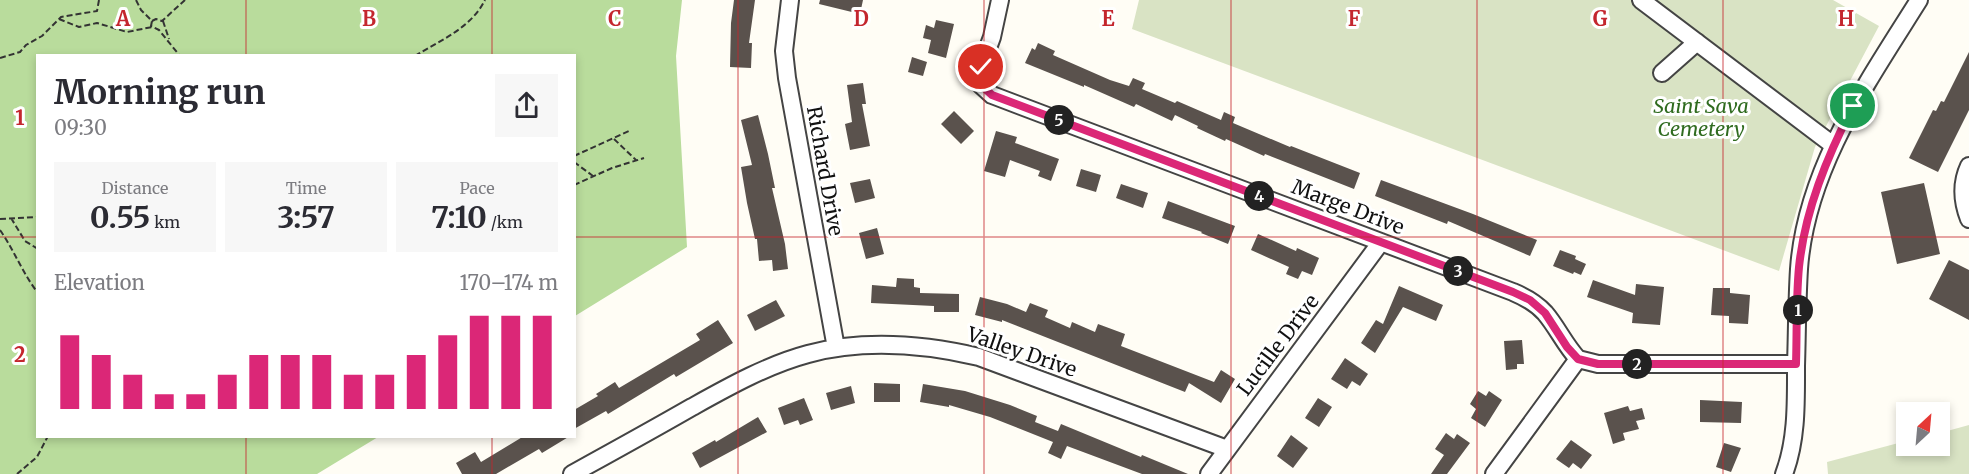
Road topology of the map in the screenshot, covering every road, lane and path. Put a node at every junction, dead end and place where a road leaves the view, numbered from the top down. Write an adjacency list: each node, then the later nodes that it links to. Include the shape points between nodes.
1 (99, 0): 9 (path, via 97,11)
2 (136, 0): 10 (path)
3 (185, 0): 11 (path)
4 (485, 0): 17 (path, via 478,13 456,32)
5 (790, 0): 38 (street, Richard Drive, via 784,51 787,78)
6 (1000, 0): 35 (street, Marge Drive, via 981,67 981,85 992,95)
7 (1641, 0): 15 (street)
8 (1918, 0): 22 (street)
9 (59, 19): 12 (path, via 79,27 97,23 127,32); 18 (path, via 20,52)
10 (152, 21): 11 (path); 12 (path)
11 (163, 22): 13 (path); 14 (path)
12 (152, 27): 13 (path)
13 (159, 30): 14 (path)
14 (170, 41): 16 (path)
15 (1697, 42): 19 (street); 22 (street)
16 (179, 54)
17 (418, 54)
18 (0, 58)
19 (1662, 73)
20 (630, 131): 21 (path)
21 (613, 138): 23 (path); 25 (path)
22 (1833, 145): 40 (street, via 1807,222 1799,267)
23 (576, 155)
24 (644, 158): 25 (path)
25 (636, 160): 28 (path)
26 (576, 163): 28 (path)
27 (1969, 166): 33 (street, via 1962,192)
28 (593, 176): 29 (path)
29 (576, 184)
30 (36, 217): 31 (path)
31 (11, 218): 32 (path); 36 (path, via 25,241)
32 (0, 219)
33 (1969, 219)
34 (0, 230): 37 (path)
35 (1381, 242): 39 (street, Marge Drive, via 1530,300 1545,313); 42 (street, Lucille Drive)
36 (36, 248)
37 (36, 290)
38 (836, 348): 42 (street, Valley Drive, via 909,345 979,357); 44 (street, Valley Drive, via 806,354 730,386)
39 (1578, 359): 40 (street, via 1598,364); 46 (street)
40 (1796, 364): 47 (street, via 1796,412)
41 (47, 438): 43 (path, via 37,457)
42 (1227, 449): 45 (street, Lucille Drive)
43 (17, 474)
44 (572, 474)
45 (1209, 474)
46 (1494, 474)
47 (1784, 474)

